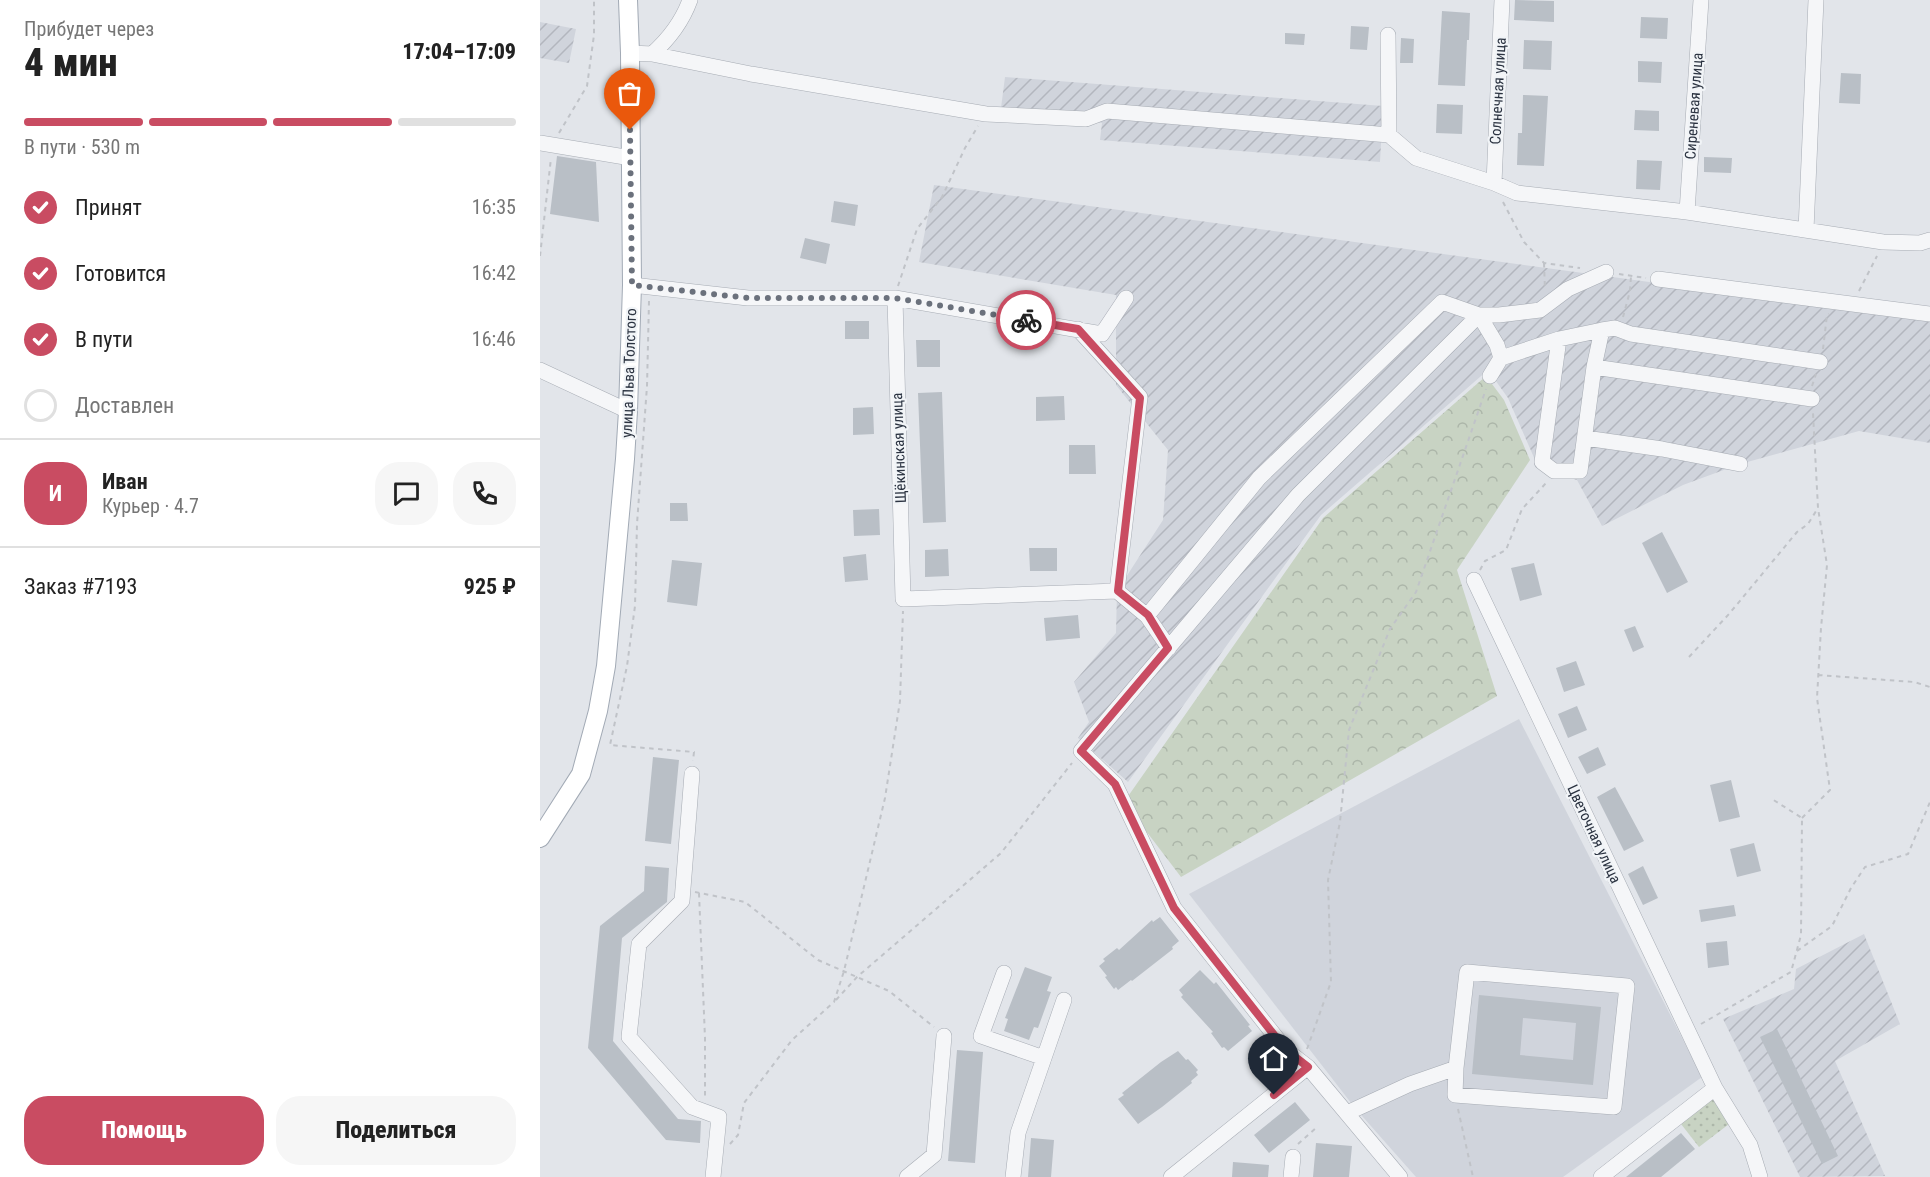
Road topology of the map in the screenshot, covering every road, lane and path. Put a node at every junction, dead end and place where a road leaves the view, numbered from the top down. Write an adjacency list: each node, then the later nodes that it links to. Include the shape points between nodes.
1 (594, 0): 12 (path, via 587,86)
2 (628, 0): 8 (main road, улица Льва Толстого)
3 (690, 0): 9 (street, via 677,27)
4 (1502, 0): 14 (street, Солнечная улица)
5 (1701, 0): 15 (street, Сиреневая улица)
6 (1816, 0): 16 (street)
7 (1388, 35): 11 (street)
8 (630, 53): 9 (street); 13 (main road, улица Льва Толстого)
9 (652, 54): 10 (street)
10 (986, 114): 11 (street, via 1086,119 1107,111); 25 (path, via 942,197 917,229)
11 (1389, 135): 14 (street, via 1416,158)
12 (546, 144): 13 (street); 19 (path)
13 (632, 158): 24 (main road, улица Льва Толстого)
14 (1494, 183): 15 (street, via 1517,193); 20 (path, via 1524,242)
15 (1687, 212): 16 (street)
16 (1806, 230): 18 (street)
17 (1930, 240): 18 (street)
18 (1883, 242): 27 (path, via 1862,288)
19 (540, 256)
20 (1544, 263): 21 (path); 28 (path, via 1546,295)
21 (1606, 272): 22 (path); 28 (street, via 1568,289)
22 (1631, 276): 23 (path); 32 (path, via 1625,315)
23 (1658, 279): 27 (street)
24 (641, 285): 25 (street, via 748,298); 40 (main road, улица Льва Толстого); 54 (path, via 647,386 635,606 610,746 694,752)
25 (895, 298): 31 (street); 47 (street, Щёкинская улица)
26 (1126, 298): 31 (street, via 1102,334)
27 (1849, 303): 29 (street); 35 (path, via 1827,315)
28 (1539, 310): 30 (street)
29 (1930, 314)
30 (1479, 315): 34 (street); 48 (street, via 1442,302 1259,478); 49 (street, via 1298,495)
31 (1078, 329): 46 (street, via 1140,398)
32 (1609, 329): 33 (street); 35 (street); 36 (street)
33 (1559, 339): 34 (street); 41 (street, via 1542,462 1554,471 1580,471)
34 (1501, 358): 38 (street)
35 (1820, 362): 39 (path)
36 (1594, 367): 39 (street); 41 (street)
37 (540, 370): 40 (street)
38 (1490, 376): 70 (path, via 1416,591 1390,629 1349,730 1340,822 1328,880 1331,982 1307,1046)
39 (1812, 399): 44 (path)
40 (628, 411): 58 (main road, улица Льва Толстого, via 606,666 598,711 581,774)
41 (1585, 438): 42 (street)
42 (1740, 464)
43 (1551, 477): 45 (path, via 1522,509 1506,550 1485,561)
44 (1818, 508): 50 (path); 51 (path, via 1827,565)
45 (1474, 580): 67 (street, Цветочная улица)
46 (1118, 591): 47 (street); 48 (street)
47 (903, 599): 62 (path, via 900,701 885,798)
48 (1148, 615): 49 (street)
49 (1168, 648): 53 (street)
50 (1689, 657)
51 (1818, 675): 52 (path, via 1914,682); 57 (path, via 1817,698 1830,790)
52 (1930, 687)
53 (1081, 751): 64 (path, via 1001,853); 70 (street, via 1115,784 1174,908 1286,1050)
54 (692, 774): 59 (street)
55 (1772, 799): 57 (path)
56 (1930, 802): 61 (path, via 1908,854 1865,867 1832,926)
57 (1802, 818): 61 (path, via 1801,935)
58 (540, 838)
59 (683, 889): 60 (path); 74 (street, via 682,901 639,944 630,1037 692,1107)
60 (699, 892): 62 (path, via 745,902 818,960); 74 (path)
61 (1797, 951): 67 (path, via 1791,972)
62 (844, 971): 64 (path); 66 (path)
63 (1004, 973): 69 (street, via 981,1036)
64 (857, 977): 66 (path); 68 (path, via 889,991)
65 (1064, 1000): 69 (street)
66 (834, 1002): 76 (path, via 792,1040 744,1103 738,1135)
67 (1688, 1031): 72 (street, Цветочная улица)
68 (944, 1036): 79 (street, via 934,1155)
69 (1044, 1058): 80 (street, via 1018,1133)
70 (1308, 1067): 75 (street); 81 (street)
71 (1456, 1068): 73 (street); 73 (street, via 1467,972 1627,986 1614,1107); 75 (street)
72 (1715, 1088): 85 (street); 86 (street, Цветочная улица, via 1750,1145)
73 (1455, 1095): 84 (path)
74 (705, 1112): 78 (street, via 720,1117)
75 (1347, 1113): 83 (street)
76 (730, 1144)
77 (1293, 1157): 82 (street)
78 (713, 1177)
79 (907, 1177)
80 (1013, 1177)
81 (1171, 1177)
82 (1291, 1177)
83 (1400, 1177)
84 (1473, 1177)
85 (1601, 1177)
86 (1760, 1177)

